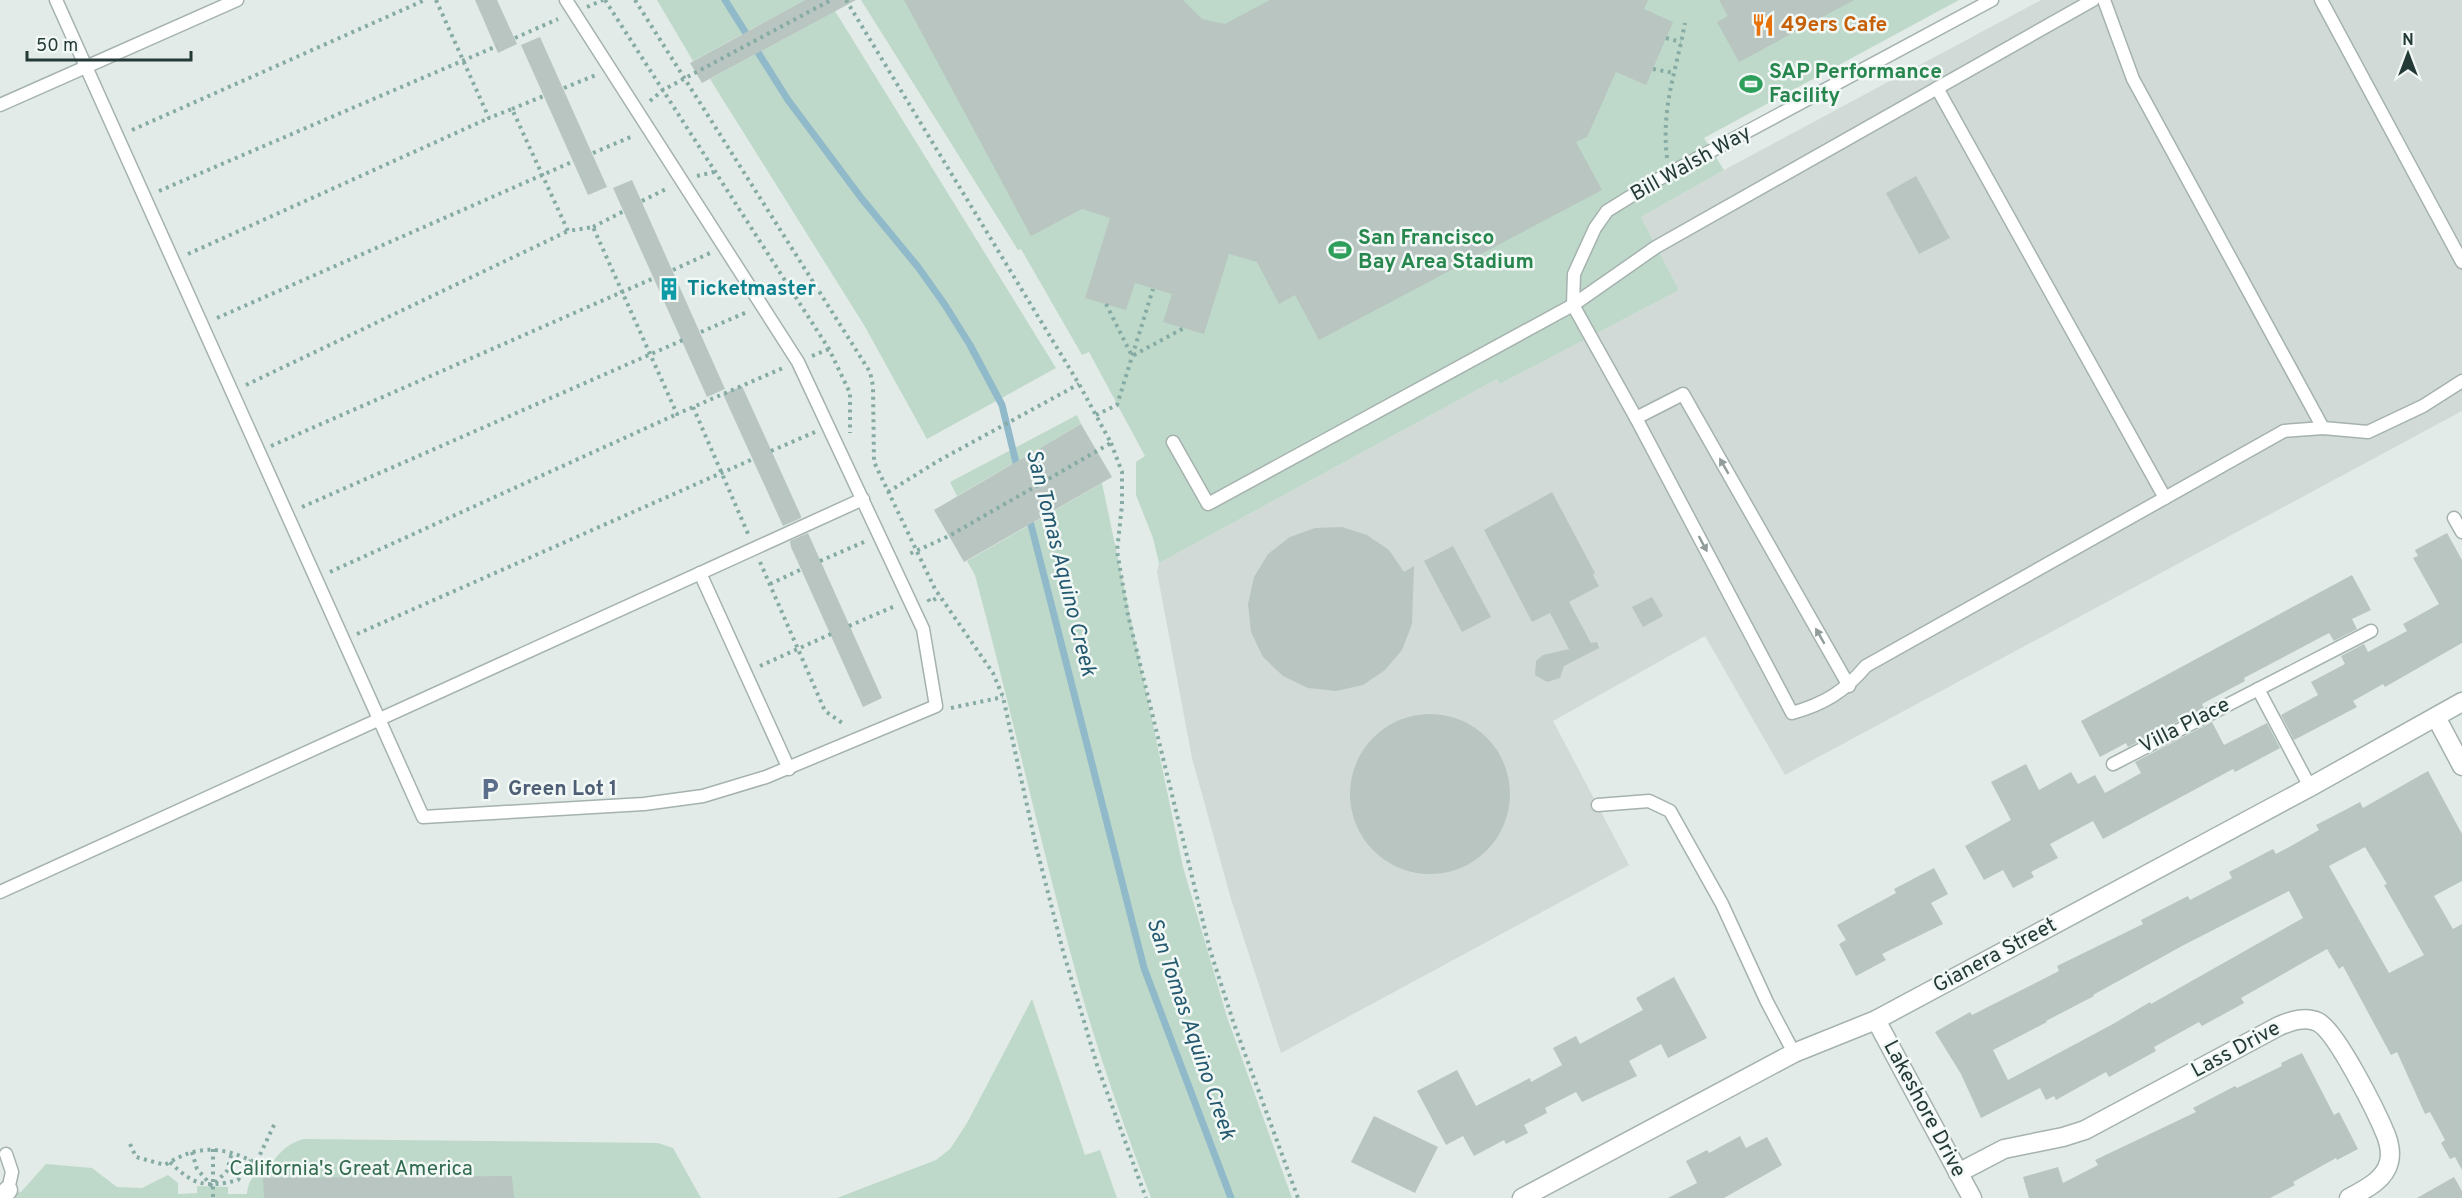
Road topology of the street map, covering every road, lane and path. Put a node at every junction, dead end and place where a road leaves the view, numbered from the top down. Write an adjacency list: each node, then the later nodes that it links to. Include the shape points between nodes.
1 (56, 0): 19 (lane)
2 (237, 0): 19 (lane)
3 (425, 0): 32 (path)
4 (436, 0): 18 (path)
5 (566, 0): 20 (lane)
6 (605, 0): 25 (path)
7 (830, 0): 25 (path)
8 (846, 0): 60 (path)
9 (1992, 0): 13 (lane, Bill Walsh Way)
10 (2093, 0): 24 (lane)
11 (2104, 0): 67 (lane, via 2133,80)
12 (2320, 0): 43 (lane)
13 (1972, 5): 35 (lane, Bill Walsh Way)
14 (1684, 23): 16 (path)
15 (1666, 38): 16 (path)
16 (1681, 42): 22 (path)
17 (497, 46): 18 (path)
18 (463, 60): 30 (path); 37 (path)
19 (87, 67): 27 (lane); 32 (lane)
20 (611, 69): 23 (path); 29 (lane)
21 (1653, 69): 22 (path)
22 (1674, 73): 35 (path, via 1664,132)
23 (564, 88)
24 (1937, 88): 49 (lane, via 1656,247); 76 (lane)
25 (663, 90): 29 (path); 55 (path)
26 (546, 96): 28 (path)
27 (0, 105)
28 (512, 109): 30 (path); 36 (path)
29 (637, 111): 31 (lane)
30 (489, 118): 42 (path)
31 (649, 129): 33 (path); 41 (lane)
32 (117, 136): 37 (lane)
33 (593, 153)
34 (574, 161): 36 (path)
35 (1671, 173): 49 (lane, Bill Walsh Way, via 1607,211 1574,274)
36 (542, 175): 40 (path); 51 (path)
37 (145, 198): 42 (lane)
38 (624, 211): 39 (path)
39 (594, 227): 40 (path); 47 (path)
40 (568, 231): 61 (path)
41 (724, 247): 44 (path); 50 (lane)
42 (174, 261): 51 (lane)
43 (2462, 262)
44 (673, 270)
45 (654, 278): 47 (path)
46 (1153, 289): 57 (path)
47 (622, 291): 56 (path); 71 (path)
48 (1106, 304): 57 (path)
49 (1573, 305): 65 (lane); 69 (lane, via 1208,504)
50 (762, 306): 53 (path); 58 (lane)
51 (202, 324): 61 (lane)
52 (1184, 328): 57 (path)
53 (701, 332)
54 (683, 340): 56 (path)
55 (829, 349): 58 (path); 68 (path, via 850,393)
56 (651, 354): 63 (path); 78 (path)
57 (1132, 356): 64 (path, via 1117,405)
58 (798, 362): 62 (path); 66 (lane)
59 (2462, 381): 67 (lane, via 2423,406 2368,432)
60 (1079, 384): 64 (path); 75 (path)
61 (232, 391): 71 (lane)
62 (693, 407): 63 (path); 74 (path)
63 (677, 414): 89 (path)
64 (1096, 415): 70 (path)
65 (1636, 418): 100 (lane, one-way to 65, via 1683,394); 100 (lane, one-way to 100, via 1791,713 1816,706)
66 (828, 426): 72 (path); 77 (lane)
67 (2323, 428): 76 (lane, via 2284,431)
68 (850, 438)
69 (1173, 442)
70 (1111, 443): 84 (path, via 949,536); 128 (path, via 1122,472 1117,550 1128,615 1208,939 1234,1024)
71 (260, 451): 78 (lane)
72 (771, 451)
73 (753, 459): 74 (path)
74 (721, 473): 83 (path); 97 (path)
75 (888, 492)
76 (2165, 498): 100 (lane, via 1866,666)
77 (863, 499): 81 (lane); 83 (lane)
78 (287, 513): 89 (lane)
79 (2454, 518): 80 (lane)
80 (2462, 532)
81 (880, 535): 85 (path); 93 (lane)
82 (903, 546): 84 (path)
83 (754, 548): 88 (lane); 90 (path)
84 (907, 555): 86 (path)
85 (820, 561)
86 (912, 565)
87 (802, 569): 90 (path)
88 (700, 573): 106 (lane); 110 (lane)
89 (315, 578): 97 (lane)
90 (770, 584): 98 (path)
91 (925, 593): 92 (path, via 930,602)
92 (940, 596)
93 (910, 599): 94 (path); 107 (lane, via 923,629 936,706)
94 (849, 626)
95 (2371, 631): 101 (lane, Villa Place)
96 (831, 634): 98 (path)
97 (343, 640): 106 (lane)
98 (798, 648): 99 (path, via 758,666); 107 (path, via 825,711 849,728)
99 (762, 675)
100 (1849, 686)
101 (2258, 689): 108 (lane, Villa Place); 111 (lane)
102 (1003, 697): 104 (path, via 952,708)
103 (2462, 702): 105 (street, Gianera Street)
104 (945, 714)
105 (2436, 717): 109 (street); 111 (street, Gianera Street)
106 (379, 719): 110 (lane, via 423,817 674,801 734,788); 113 (lane)
107 (854, 741): 110 (lane)
108 (2113, 764)
109 (2462, 766)
110 (789, 769)
111 (2310, 787): 114 (street, Gianera Street)
112 (1598, 805): 115 (lane, via 1649,801 1670,811 1722,904)
113 (0, 892)
114 (1876, 1020): 115 (street, Gianera Street); 124 (street, Lakeshore Drive)
115 (1794, 1053): 129 (street, Gianera Street)
116 (275, 1123): 122 (path, via 256,1162)
117 (130, 1144): 123 (path, via 136,1157 165,1165)
118 (213, 1149): 119 (path); 120 (path); 125 (path)
119 (192, 1152): 123 (path); 125 (path, via 197,1170)
120 (232, 1152): 122 (path); 125 (path, via 227,1171)
121 (6, 1154): 126 (lane, via 12,1172)
122 (251, 1160): 125 (path, via 238,1180)
123 (170, 1162): 125 (path, via 185,1178)
124 (1958, 1173): 130 (street, Lakeshore Drive); 131 (street, Lass Drive, via 2004,1149 2085,1130 2279,1026 2305,1019 2316,1021 2333,1035 2390,1149 2384,1173)
125 (212, 1186): 127 (path)
126 (4, 1195)
127 (213, 1198)
128 (1298, 1198)
129 (1522, 1198)
130 (1972, 1198)
131 (2349, 1198)

